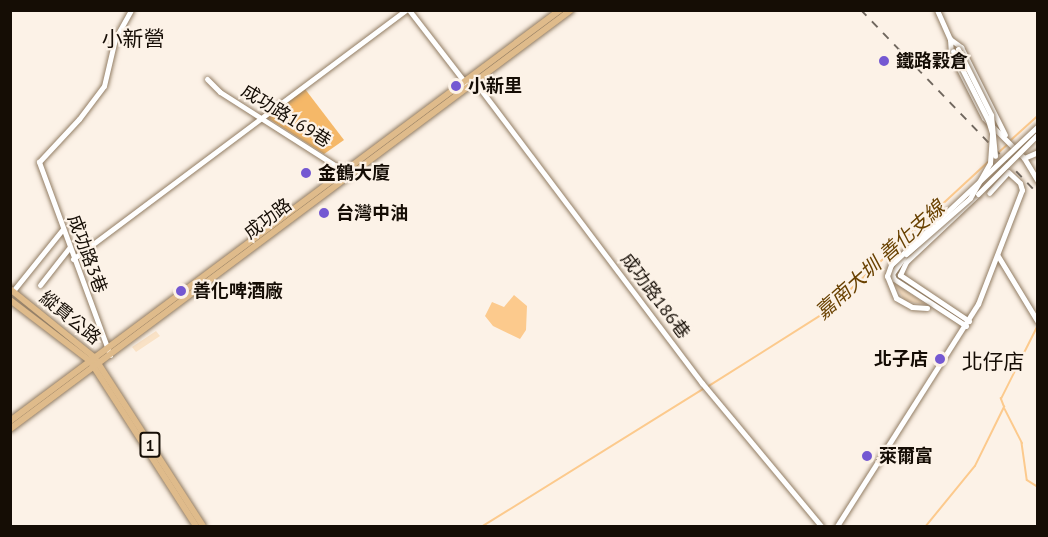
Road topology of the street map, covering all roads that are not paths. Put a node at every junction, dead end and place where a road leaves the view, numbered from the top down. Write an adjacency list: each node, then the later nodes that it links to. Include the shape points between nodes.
1 (131, 10): 21 (street, 成功路3巷, via 115,39 109,74 100,92 39,162)
2 (407, 10): 10 (street); 11 (street)
3 (560, 10): 9 (main road, 成功路)
4 (571, 10): 9 (main road, 成功路)
5 (937, 10): 6 (street)
6 (950, 39): 7 (street); 12 (street, via 961,47); 12 (street, via 951,53 984,118)
7 (955, 50): 20 (street, bridge, via 991,115 996,140 995,160); 28 (street, bridge, via 988,120 992,133 990,163 970,198 906,254 892,274)
8 (207, 79): 11 (street, 成功路169巷, via 220,92)
9 (474, 80): 10 (main road, 成功路); 37 (street, 成功路186巷, via 695,374)
10 (467, 85): 17 (main road, 成功路)
11 (263, 118): 17 (street, 成功路169巷); 24 (street)
12 (995, 124): 16 (street)
13 (1038, 126): 28 (street, bridge, via 891,265 888,287 896,298 912,307)
14 (1038, 134): 20 (street, bridge)
15 (1038, 152): 16 (street)
16 (1024, 158): 18 (street)
17 (348, 174): 31 (main road, 成功路)
18 (1038, 181)
19 (989, 193): 23 (street, via 1008,172 1022,190)
20 (976, 195): 30 (street, bridge, via 906,262 900,275)
21 (62, 230): 22 (street, 成功路3巷); 26 (street)
22 (69, 248): 24 (street, 成功路3巷); 25 (street)
23 (998, 256): 29 (street); 30 (street)
24 (73, 259): 31 (street, 成功路3巷)
25 (40, 285)
26 (12, 290): 32 (main road, 縱貫公路 / 1)
27 (10, 300): 32 (main road, 縱貫公路 / 1)
28 (940, 309): 30 (street)
29 (1036, 321)
30 (967, 324): 38 (street)
31 (108, 352): 32 (main road, 成功路)
32 (94, 362): 33 (main road, 成功路); 34 (main road, 成功路); 35 (main road, 縱貫公路 / 1); 36 (main road, 縱貫公路 / 1)
33 (10, 421)
34 (10, 429)
35 (196, 526)
36 (203, 526)
37 (822, 526)
38 (837, 526)

